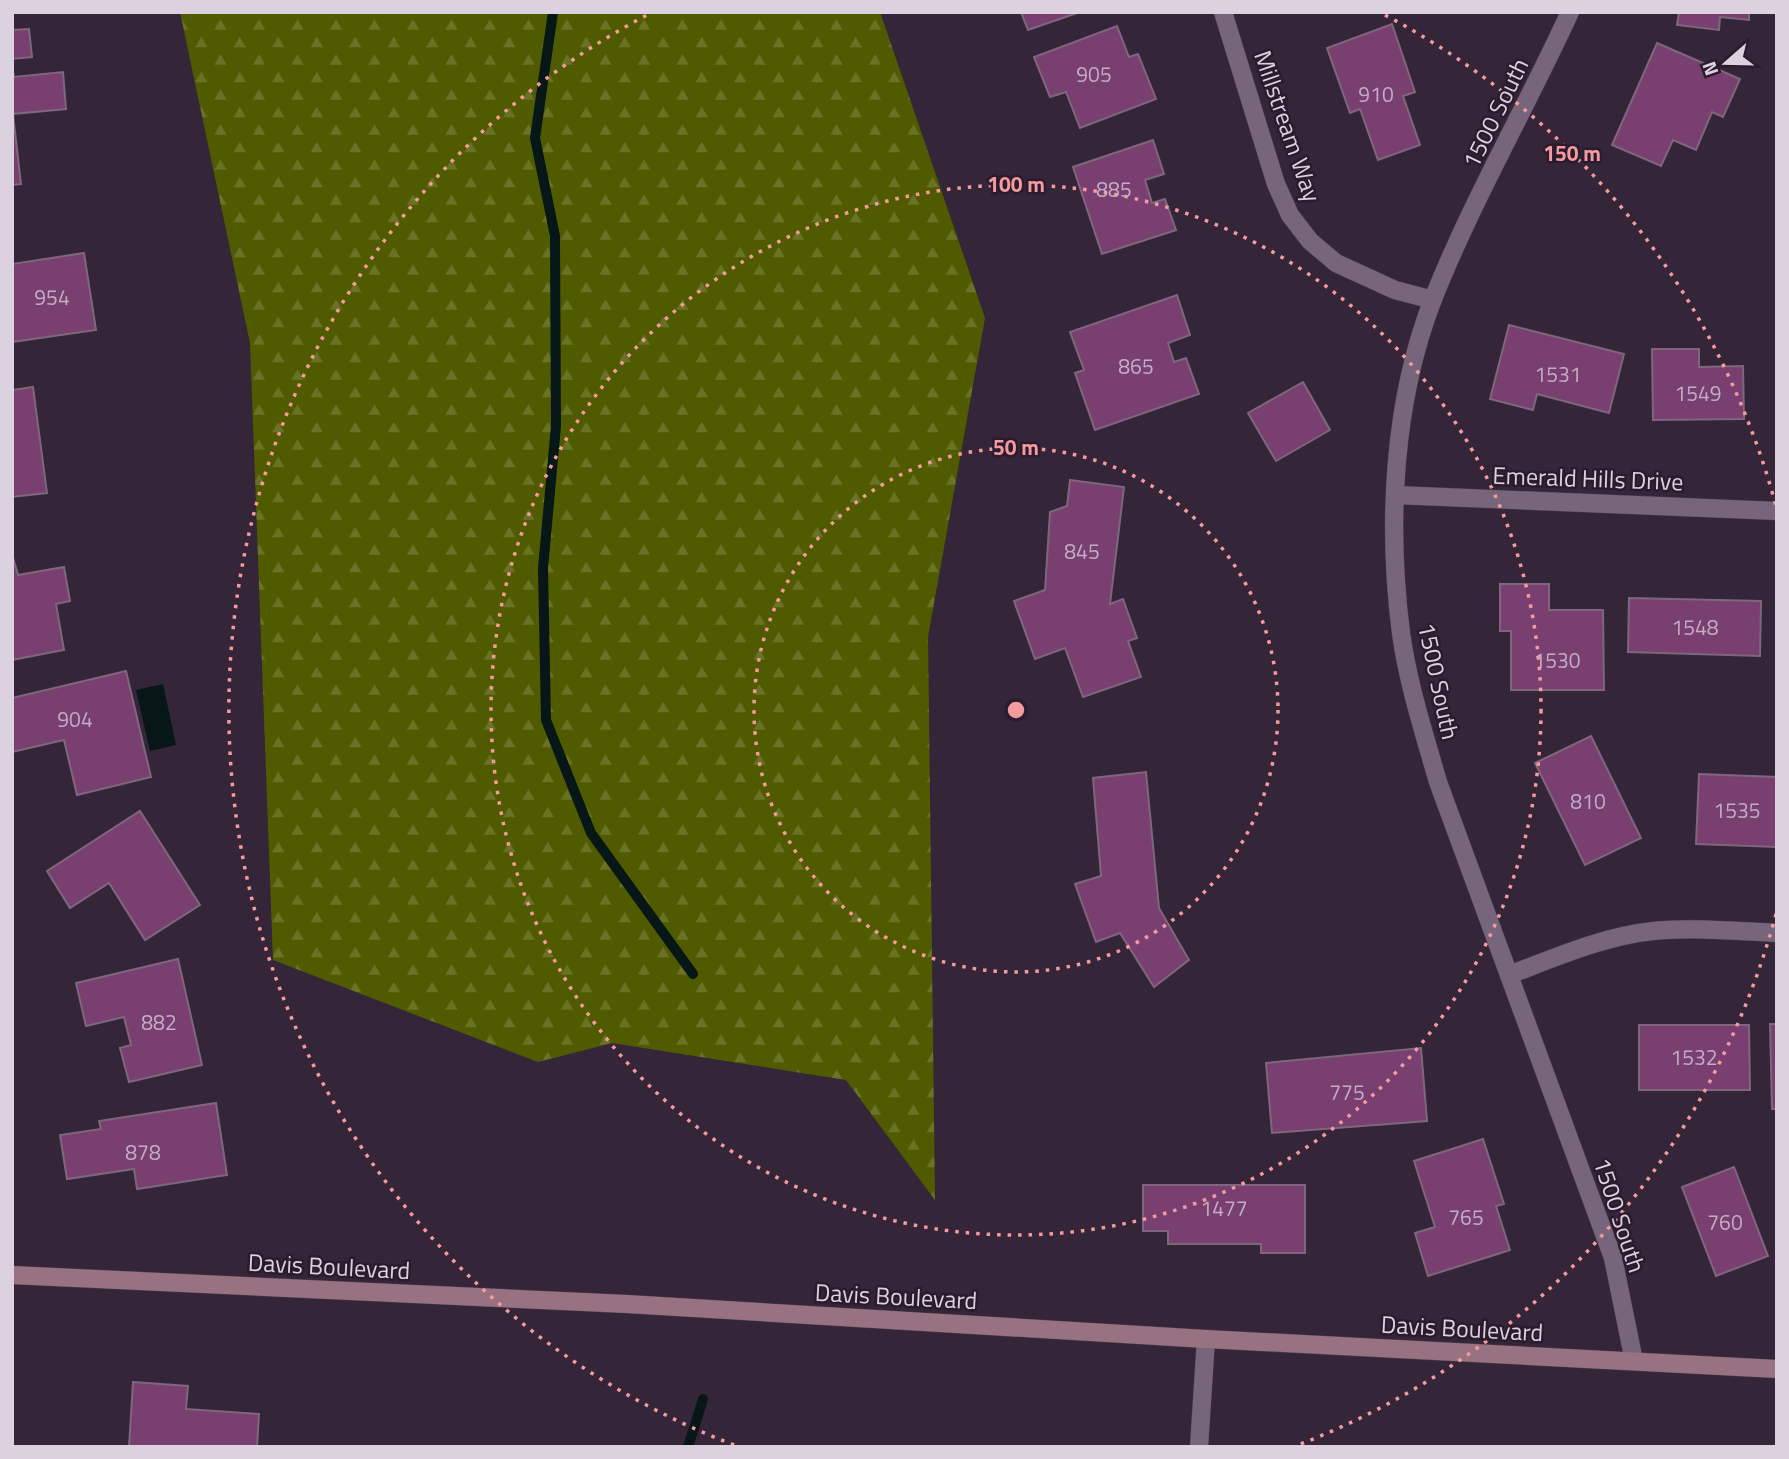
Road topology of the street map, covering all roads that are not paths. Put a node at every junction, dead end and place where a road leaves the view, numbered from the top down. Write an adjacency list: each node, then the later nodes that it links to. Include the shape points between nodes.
1 (1223, 12): 3 (street, Millstream Way, via 1276,184 1290,215 1336,263 1395,290)
2 (1570, 12): 3 (street, 1500 South)
3 (1433, 300): 4 (street, 1500 South, via 1402,421)
4 (1396, 495): 5 (street, Emerald Hills Drive); 7 (street, 1500 South, via 1401,635 1416,708 1438,782)
5 (1777, 511)
6 (1777, 933): 7 (street, via 1650,931)
7 (1509, 975): 10 (street, 1500 South, via 1613,1258)
8 (12, 1275): 9 (street, Davis Boulevard, via 627,1304)
9 (1206, 1339): 10 (street, Davis Boulevard); 12 (street)
10 (1634, 1362): 11 (street, Davis Boulevard)
11 (1777, 1369)
12 (1199, 1447)

